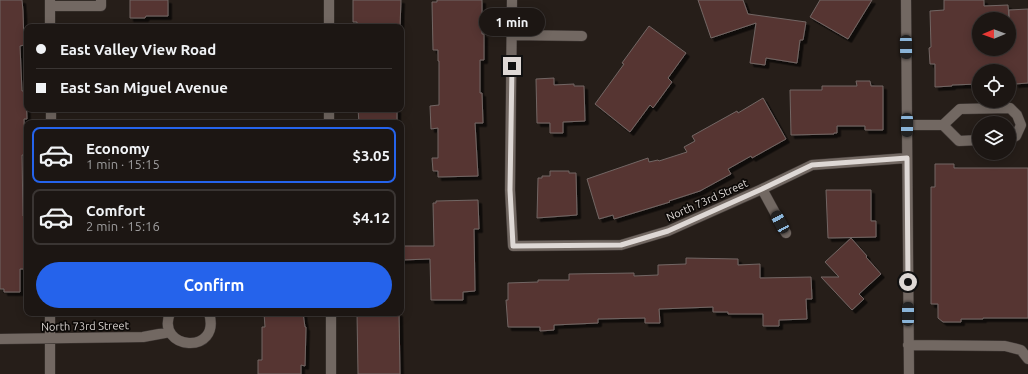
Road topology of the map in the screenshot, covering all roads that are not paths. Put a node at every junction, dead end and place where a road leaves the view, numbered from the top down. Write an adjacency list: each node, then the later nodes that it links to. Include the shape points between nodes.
1 (101, 0): 5 (street, via 101,6)
2 (329, 0): 7 (street)
3 (512, 0): 8 (street)
4 (906, 0): 10 (street)
5 (50, 3): 6 (street)
6 (50, 24)
7 (329, 24)
8 (512, 35): 9 (street); 15 (street, North 73rd Street, via 510,190 513,246 621,245 668,231)
9 (582, 36)
10 (907, 125): 11 (street); 14 (street)
11 (943, 125): 12 (street, via 960,108 1010,108 1017,115 1021,125); 13 (street, via 958,141)
12 (1016, 136)
13 (972, 140)
14 (907, 158): 15 (street, North 73rd Street, via 812,165); 24 (street)
15 (762, 189): 16 (street)
16 (786, 233)
17 (50, 316): 23 (street)
18 (170, 316): 21 (street)
19 (210, 316): 21 (street, via 208,332 199,342 186,344)
20 (331, 316): 27 (street)
21 (170, 332): 23 (street, North 73rd Street, via 143,337)
22 (0, 339): 23 (street, North 73rd Street)
23 (50, 339): 26 (street)
24 (908, 345): 25 (street, via 1005,346 1021,350); 28 (street)
25 (1028, 359)
26 (50, 374)
27 (331, 374)
28 (908, 374)

